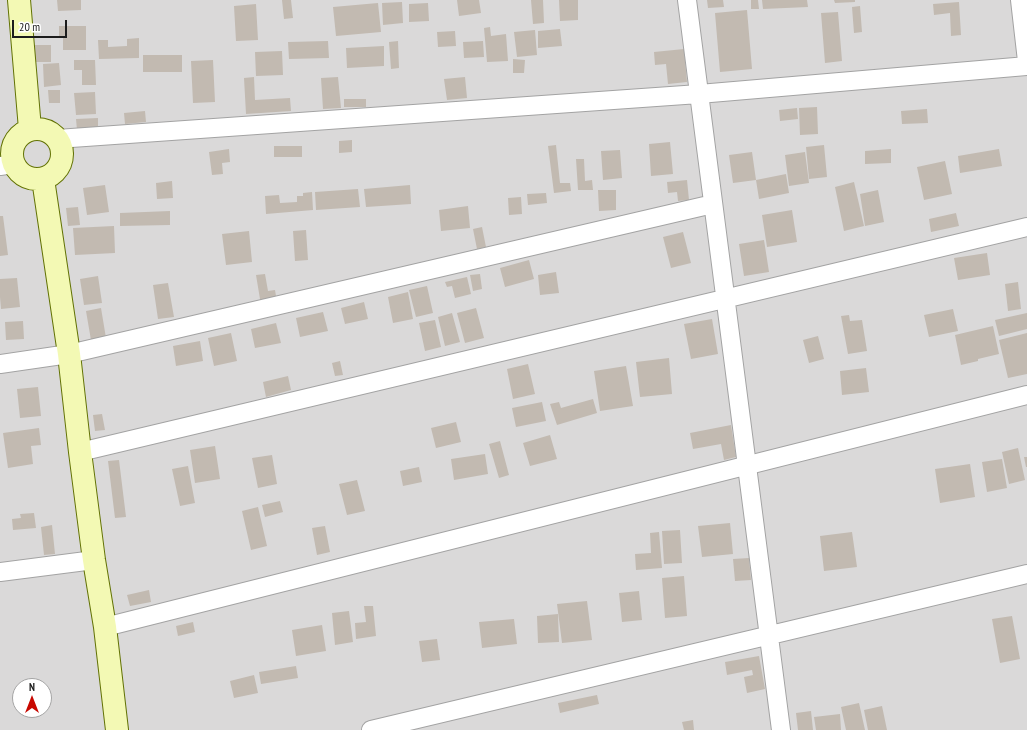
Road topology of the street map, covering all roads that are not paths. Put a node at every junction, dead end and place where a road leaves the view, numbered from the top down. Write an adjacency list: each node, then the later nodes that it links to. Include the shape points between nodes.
1 (19, 0): 7 (main road)
2 (687, 0): 6 (street)
3 (1020, 0): 4 (street)
4 (1027, 61)
5 (1027, 66): 6 (street)
6 (699, 94): 8 (street); 11 (street)
7 (30, 129): 8 (main road, via 50,132); 9 (main road, via 16,139)
8 (57, 139): 10 (main road, via 62,158 52,175)
9 (7, 165): 10 (main road, via 25,177)
10 (43, 179): 14 (main road)
11 (713, 204): 13 (street); 14 (street)
12 (1027, 227): 13 (street)
13 (726, 299): 17 (street); 18 (street)
14 (69, 354): 15 (street); 17 (main road)
15 (0, 364)
16 (1027, 395): 18 (street)
17 (80, 452): 19 (main road)
18 (747, 466): 22 (street); 23 (street)
19 (94, 560): 20 (street); 22 (main road)
20 (0, 572)
21 (1027, 574): 23 (street)
22 (105, 627): 24 (main road)
23 (769, 636): 25 (street); 26 (street)
24 (117, 730)
25 (371, 730)
26 (781, 730)

